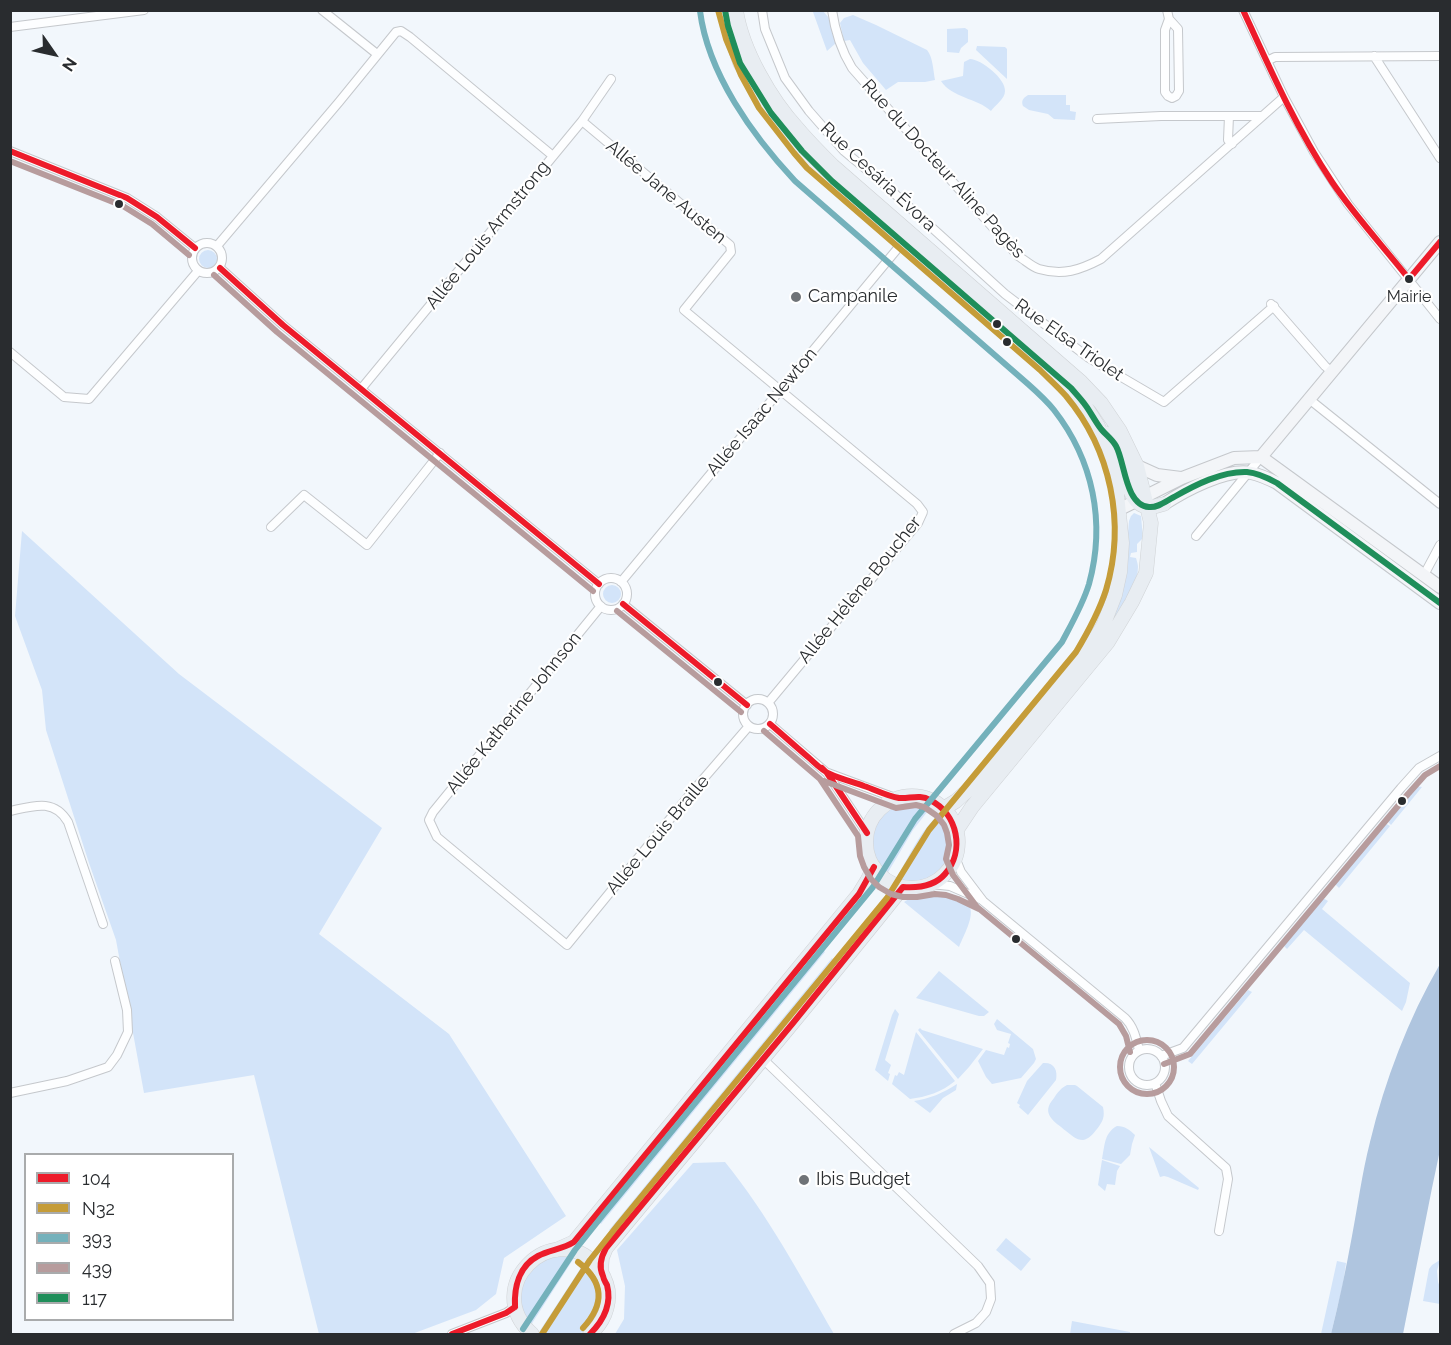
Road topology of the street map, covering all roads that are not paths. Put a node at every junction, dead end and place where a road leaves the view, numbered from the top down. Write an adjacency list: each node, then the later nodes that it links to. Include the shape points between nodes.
1 (144, 10): 9 (street)
2 (322, 10): 10 (street)
3 (725, 10): 24 (main road, via 740,63 771,113 832,181)
4 (736, 10): 41 (main road, via 748,51 770,92 796,128 833,166 1081,382 1120,431)
5 (762, 10): 31 (street, Rue Cesária Évora, via 765,29 785,78 829,135)
6 (832, 10): 20 (street, Rue du Docteur Aline Pagès, via 852,68 1018,256 1038,269 1067,273 1101,259)
7 (1243, 10): 13 (street)
8 (1168, 15): 8 (street, via 1165,92 1172,98 1179,91 1178,29)
9 (10, 27)
10 (377, 54): 22 (street, via 396,32 404,32); 26 (street)
11 (1374, 56): 12 (street); 13 (street, via 1275,57); 23 (street)
12 (1440, 56)
13 (1266, 61): 15 (street)
14 (611, 79): 19 (street, Allée Louis Armstrong)
15 (1284, 97): 17 (street, Rue du Docteur Aline Pagès); 30 (street, via 1348,204)
16 (1229, 116): 17 (street); 18 (street); 20 (street, via 1228,140)
17 (1262, 116): 20 (street, Rue du Docteur Aline Pagès)
18 (1097, 118)
19 (582, 121): 22 (street, Allée Louis Armstrong); 36 (street, Allée Jane Austen, via 730,245 730,252 684,310)
20 (1232, 144)
21 (10, 151): 27 (street, via 127,198)
22 (553, 156): 35 (street, Allée Louis Armstrong)
23 (1440, 159)
24 (903, 242): 36 (street, Allée Isaac Newton); 38 (main road, via 1071,388)
25 (1440, 243): 30 (main road)
26 (217, 246): 27 (street, via 206,243); 28 (street, via 223,257)
27 (195, 249): 29 (street, via 192,260)
28 (219, 268): 29 (street, via 209,274); 35 (street)
29 (198, 271): 33 (street, via 89,399 64,397)
30 (1409, 279): 32 (street); 34 (main road)
31 (1005, 294): 34 (street, Rue Elsa Triolet, via 1089,358 1164,402 1272,305)
32 (1440, 318)
33 (10, 352)
34 (1332, 372): 37 (main road)
35 (361, 389): 39 (street)
36 (780, 391): 53 (street, Allée Isaac Newton); 59 (street, Allée Hélène Boucher, via 923,512 918,523)
37 (1309, 399): 40 (main road); 46 (street)
38 (1098, 426): 44 (main road, via 1116,445 1131,494); 47 (main road, via 1109,455)
39 (440, 453): 49 (street, via 367,546 304,495); 54 (street)
40 (1261, 457): 42 (street); 43 (main road, via 1234,458); 52 (main road)
41 (1137, 466): 43 (main road, via 1157,476); 44 (main road)
42 (1249, 472): 45 (main road, via 1215,478); 50 (street); 56 (main road, via 1277,483)
43 (1182, 478): 44 (main road)
44 (1143, 501): 45 (main road); 47 (main road); 48 (main road)
45 (1164, 504): 48 (main road)
46 (1440, 504)
47 (1120, 509): 66 (main road, via 1119,572 1103,626 1086,653 1013,740 962,797)
48 (1151, 523): 68 (main road, via 1146,573 1108,642)
49 (271, 527)
50 (1197, 536)
51 (1440, 545): 52 (street)
52 (1424, 575): 55 (main road)
53 (621, 582): 54 (street, via 609,578); 57 (street, via 627,592)
54 (599, 584): 58 (street, via 595,596)
55 (1440, 587)
56 (1440, 603)
57 (623, 604): 58 (street, via 613,610); 60 (street)
58 (601, 606): 76 (street, Allée Katherine Johnson, via 429,820 437,837)
59 (768, 703): 60 (street, via 757,699); 61 (street, via 773,713)
60 (747, 705): 62 (street, via 743,716)
61 (770, 724): 62 (street, via 760,729); 64 (street)
62 (749, 726): 76 (street, Allée Louis Braille)
63 (1440, 756): 79 (street, via 1419,768 1401,788 1183,1048)
64 (827, 773): 65 (street); 69 (street)
65 (898, 799): 66 (main road, via 916,796); 69 (main road, via 883,807)
66 (943, 809): 68 (main road)
67 (10, 812): 75 (street, via 39,805 63,814)
68 (956, 831): 70 (main road)
69 (867, 833): 71 (main road)
70 (955, 857): 72 (main road, via 950,868); 74 (street, via 960,872)
71 (873, 867): 73 (main road, via 888,882); 84 (main road, via 859,894 574,1242)
72 (931, 884): 73 (main road); 74 (street, via 950,886)
73 (903, 887): 80 (main road)
74 (983, 901): 78 (street, via 1125,1017)
75 (103, 924)
76 (567, 945)
77 (116, 961): 82 (street, via 128,1032 108,1067 67,1081)
78 (1139, 1050): 79 (street, via 1151,1049); 81 (street, via 1131,1058 1130,1075 1143,1085)
79 (1161, 1056): 81 (street, via 1164,1074)
80 (764, 1060): 85 (main road, via 606,1248); 90 (street, via 978,1266 990,1283 991,1299 986,1312)
81 (1155, 1083): 83 (street, via 1168,1116 1226,1168 1228,1179)
82 (10, 1093)
83 (1219, 1231)
84 (556, 1250): 85 (main road, via 583,1255); 86 (main road, via 533,1259 520,1274 514,1290)
85 (601, 1272): 89 (main road, via 607,1284 607,1311)
86 (515, 1307): 87 (street); 88 (main road, via 518,1318)
87 (452, 1335)
88 (532, 1335)
89 (590, 1335)
90 (954, 1335)

